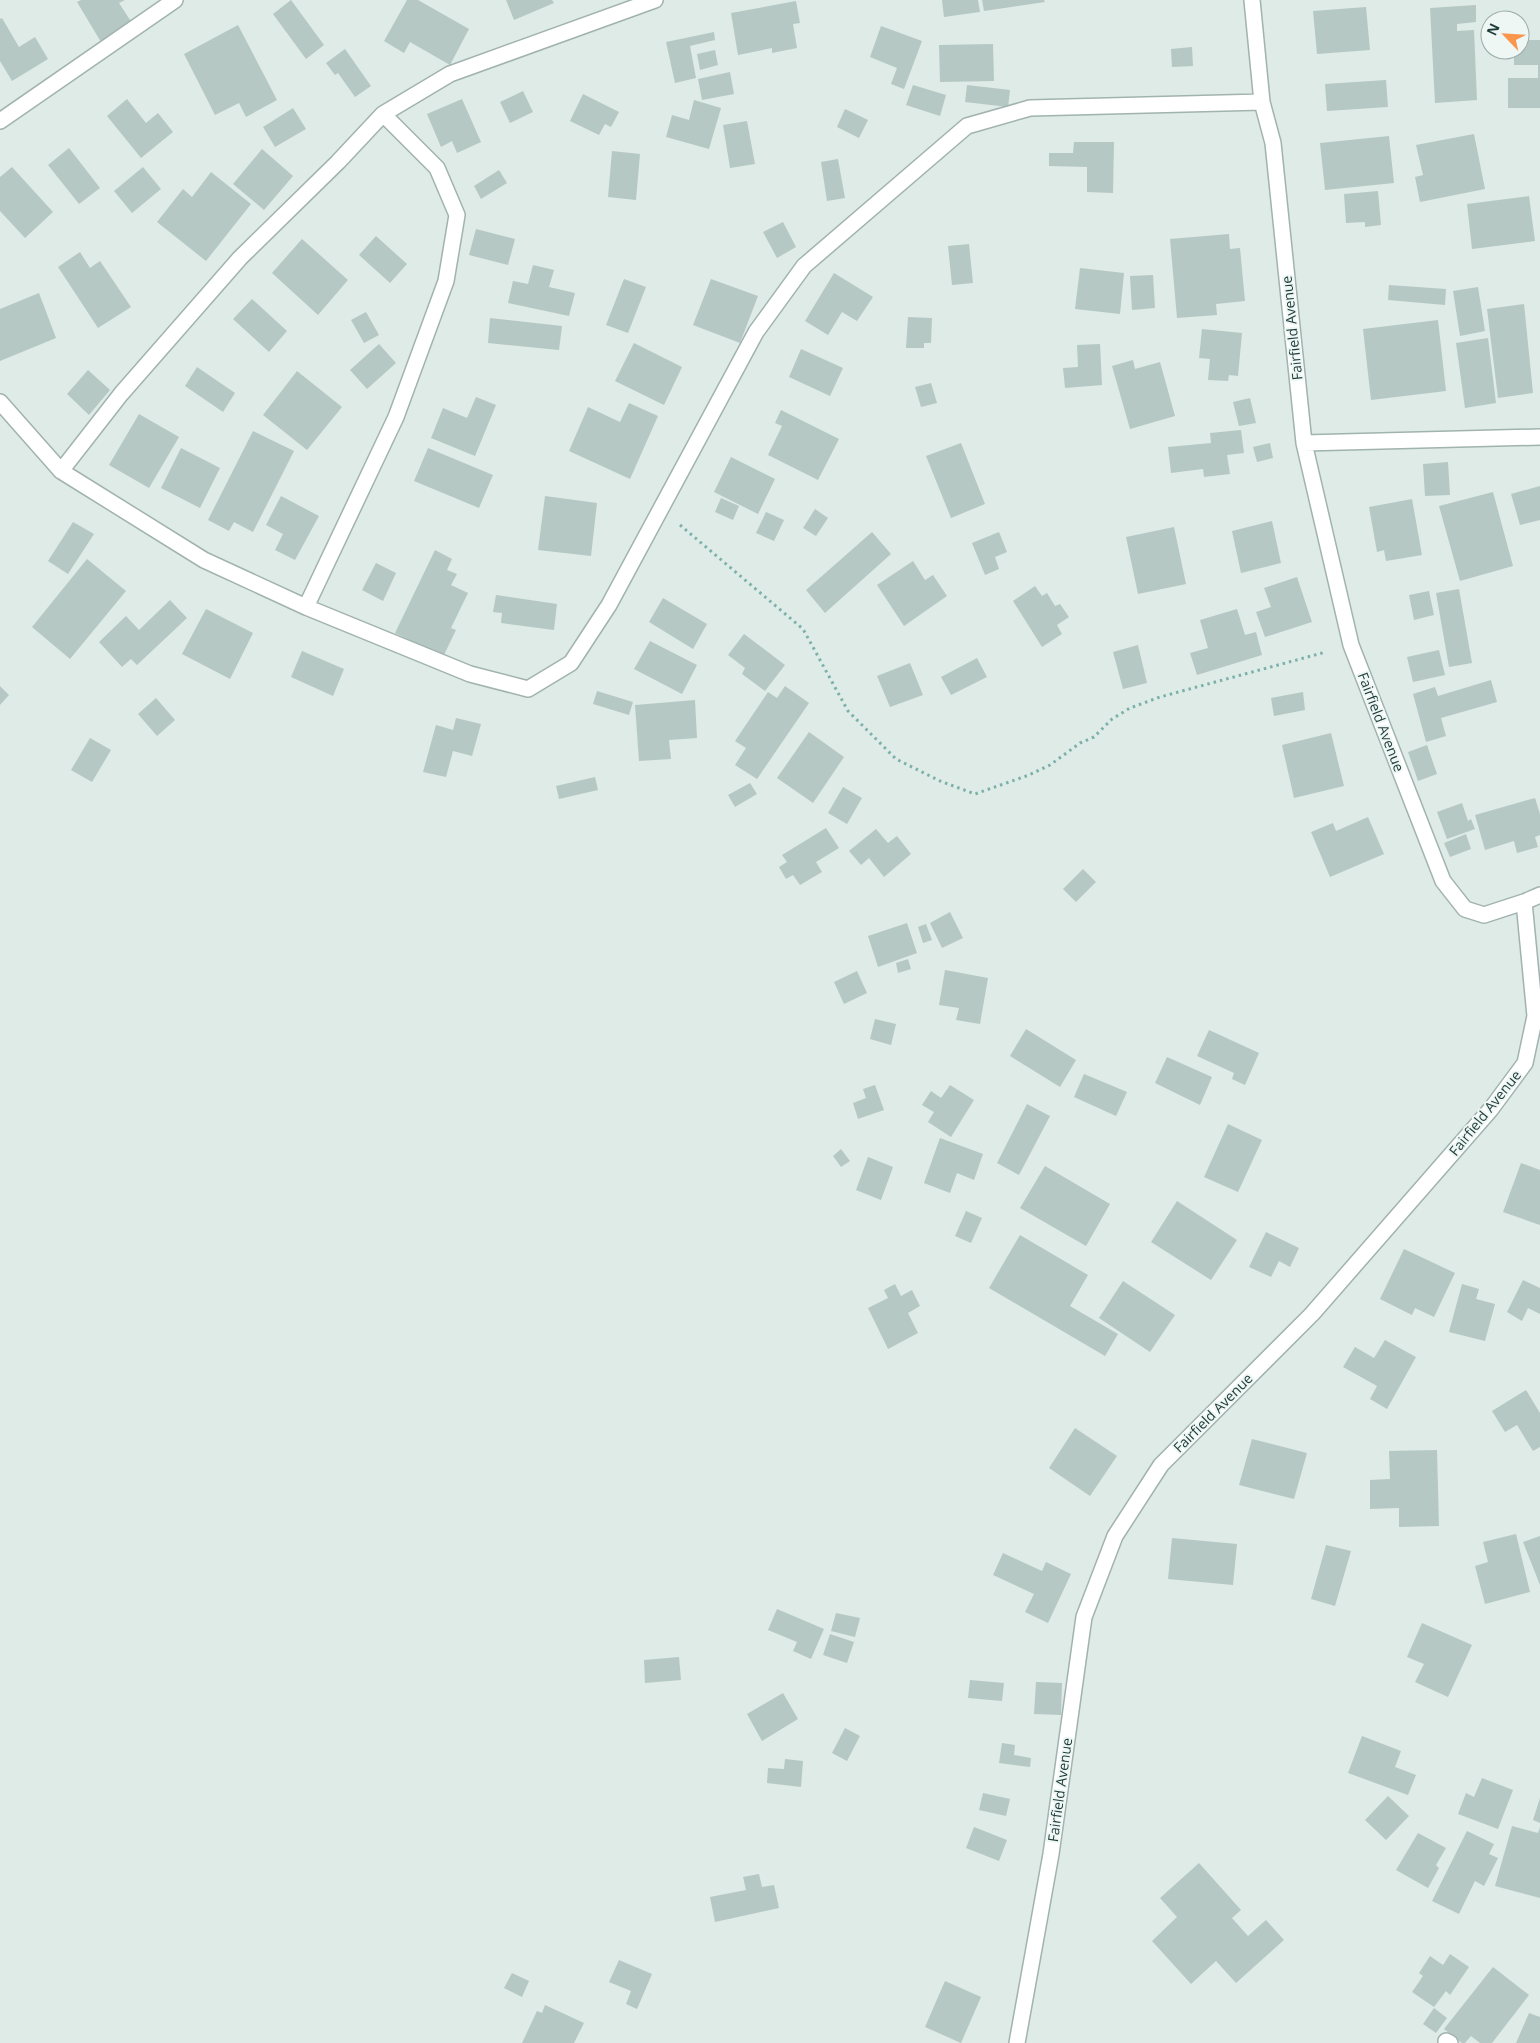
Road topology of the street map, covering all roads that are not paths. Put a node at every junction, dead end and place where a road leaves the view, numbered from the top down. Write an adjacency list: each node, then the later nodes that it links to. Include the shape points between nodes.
1 (175, 0): 6 (street)
2 (655, 0): 5 (street, via 450,74)
3 (1252, 0): 4 (street, Fairfield Avenue)
4 (1262, 102): 9 (street, Fairfield Avenue, via 1273,143); 11 (street, via 1030,108 967,126 804,266 756,332 610,605 571,664 528,689 470,674)
5 (383, 114): 10 (street, via 240,258 121,394); 11 (street, via 437,168 457,215 446,281 396,417)
6 (0, 120)
7 (0, 402): 10 (street)
8 (1540, 437): 9 (street)
9 (1304, 443): 13 (street, Fairfield Avenue, via 1351,645 1443,881 1464,909 1484,915)
10 (62, 470): 11 (street, via 204,560)
11 (306, 607)
12 (1540, 896): 13 (street)
13 (1524, 902): 14 (street, Fairfield Avenue, via 1535,1016 1525,1063 1491,1109 1312,1314 1160,1465 1115,1536 1084,1617 1050,1854)
14 (1017, 2043)

